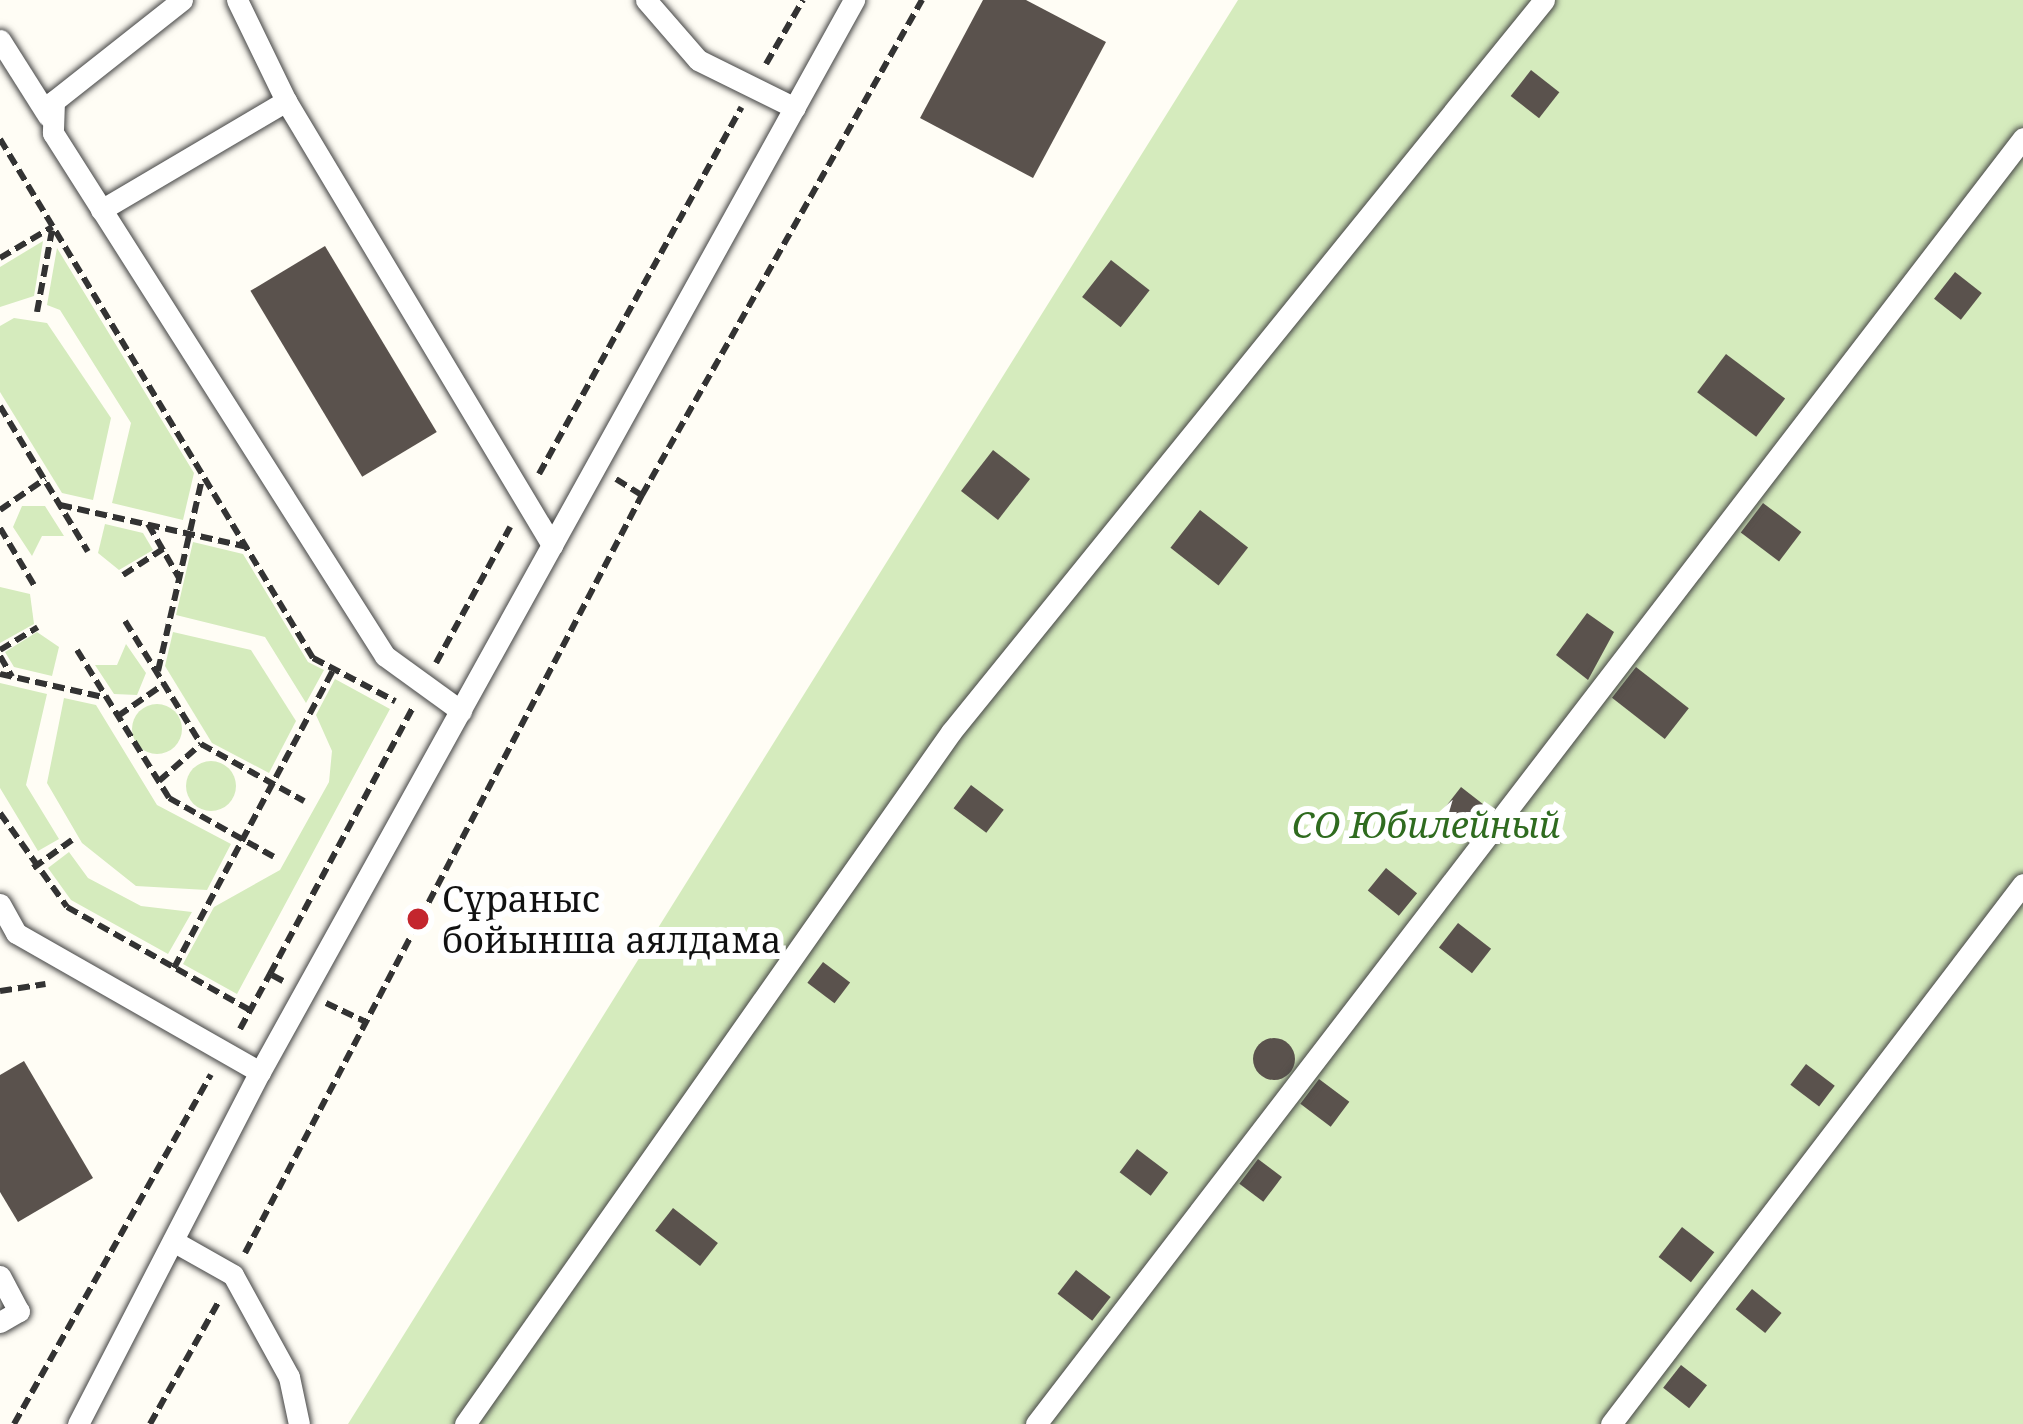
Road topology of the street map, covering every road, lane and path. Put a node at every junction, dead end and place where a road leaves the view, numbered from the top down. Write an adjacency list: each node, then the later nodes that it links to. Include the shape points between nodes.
1 (182, 0): 12 (lane)
2 (237, 0): 10 (lane)
3 (646, 0): 9 (lane, via 698,59)
4 (803, 0): 9 (path)
5 (854, 0): 11 (lane)
6 (922, 0): 65 (path, via 642,496)
7 (1544, 0): 76 (lane, via 952,733)
8 (0, 40): 12 (lane)
9 (752, 89): 11 (lane); 22 (path)
10 (286, 101): 15 (lane); 22 (lane)
11 (795, 108): 28 (lane)
12 (48, 116): 15 (lane)
13 (2023, 138): 77 (lane)
14 (0, 139): 16 (path)
15 (101, 210): 44 (lane, via 385,656)
16 (52, 226): 17 (path); 18 (path); 20 (path)
17 (0, 258)
18 (37, 312)
19 (0, 408): 21 (path)
20 (203, 475): 27 (path); 29 (path)
21 (45, 479): 23 (path); 24 (path)
22 (525, 500): 28 (lane); 44 (path)
23 (60, 505): 25 (path); 31 (path)
24 (0, 511)
25 (148, 524): 27 (path); 30 (path)
26 (1, 532): 34 (path)
27 (190, 534): 29 (path); 33 (path)
28 (552, 545): 47 (lane)
29 (246, 546): 39 (path, via 313,658)
30 (163, 549): 32 (path); 33 (path)
31 (88, 552)
32 (123, 575)
33 (180, 579): 40 (path)
34 (34, 585)
35 (125, 621): 40 (path)
36 (38, 627): 38 (path)
37 (76, 650): 45 (path)
38 (0, 653): 42 (path)
39 (333, 670): 46 (path); 51 (path)
40 (158, 672): 43 (path)
41 (0, 674): 42 (path)
42 (12, 677): 45 (path)
43 (164, 684): 48 (path); 49 (path)
44 (424, 685): 46 (path); 47 (lane)
45 (106, 698): 48 (path)
46 (414, 710): 62 (path)
47 (461, 711): 63 (lane)
48 (118, 716): 50 (path)
49 (201, 743): 50 (path); 51 (path)
50 (158, 781): 55 (path, via 169,798)
51 (272, 784): 52 (path); 55 (path)
52 (304, 801)
53 (0, 813): 57 (path)
54 (72, 839): 57 (path)
55 (242, 840): 56 (path); 61 (path)
56 (274, 857)
57 (33, 868): 61 (path, via 67,907)
58 (2023, 884): 78 (lane)
59 (0, 904): 60 (lane)
60 (8, 938): 66 (lane)
61 (174, 968): 64 (path)
62 (270, 974): 63 (path); 64 (path)
63 (305, 992): 65 (path); 67 (lane)
64 (250, 1010): 66 (path)
65 (366, 1022): 70 (path)
66 (226, 1053): 67 (lane); 72 (path)
67 (260, 1072): 68 (lane)
68 (173, 1241): 70 (lane); 73 (lane)
69 (0, 1276): 71 (lane, via 20,1311)
70 (233, 1276): 74 (path); 75 (lane, via 289,1376)
71 (0, 1322)
72 (14, 1424)
73 (78, 1424)
74 (150, 1424)
75 (299, 1424)
76 (465, 1424)
77 (1036, 1424)
78 (1611, 1424)

